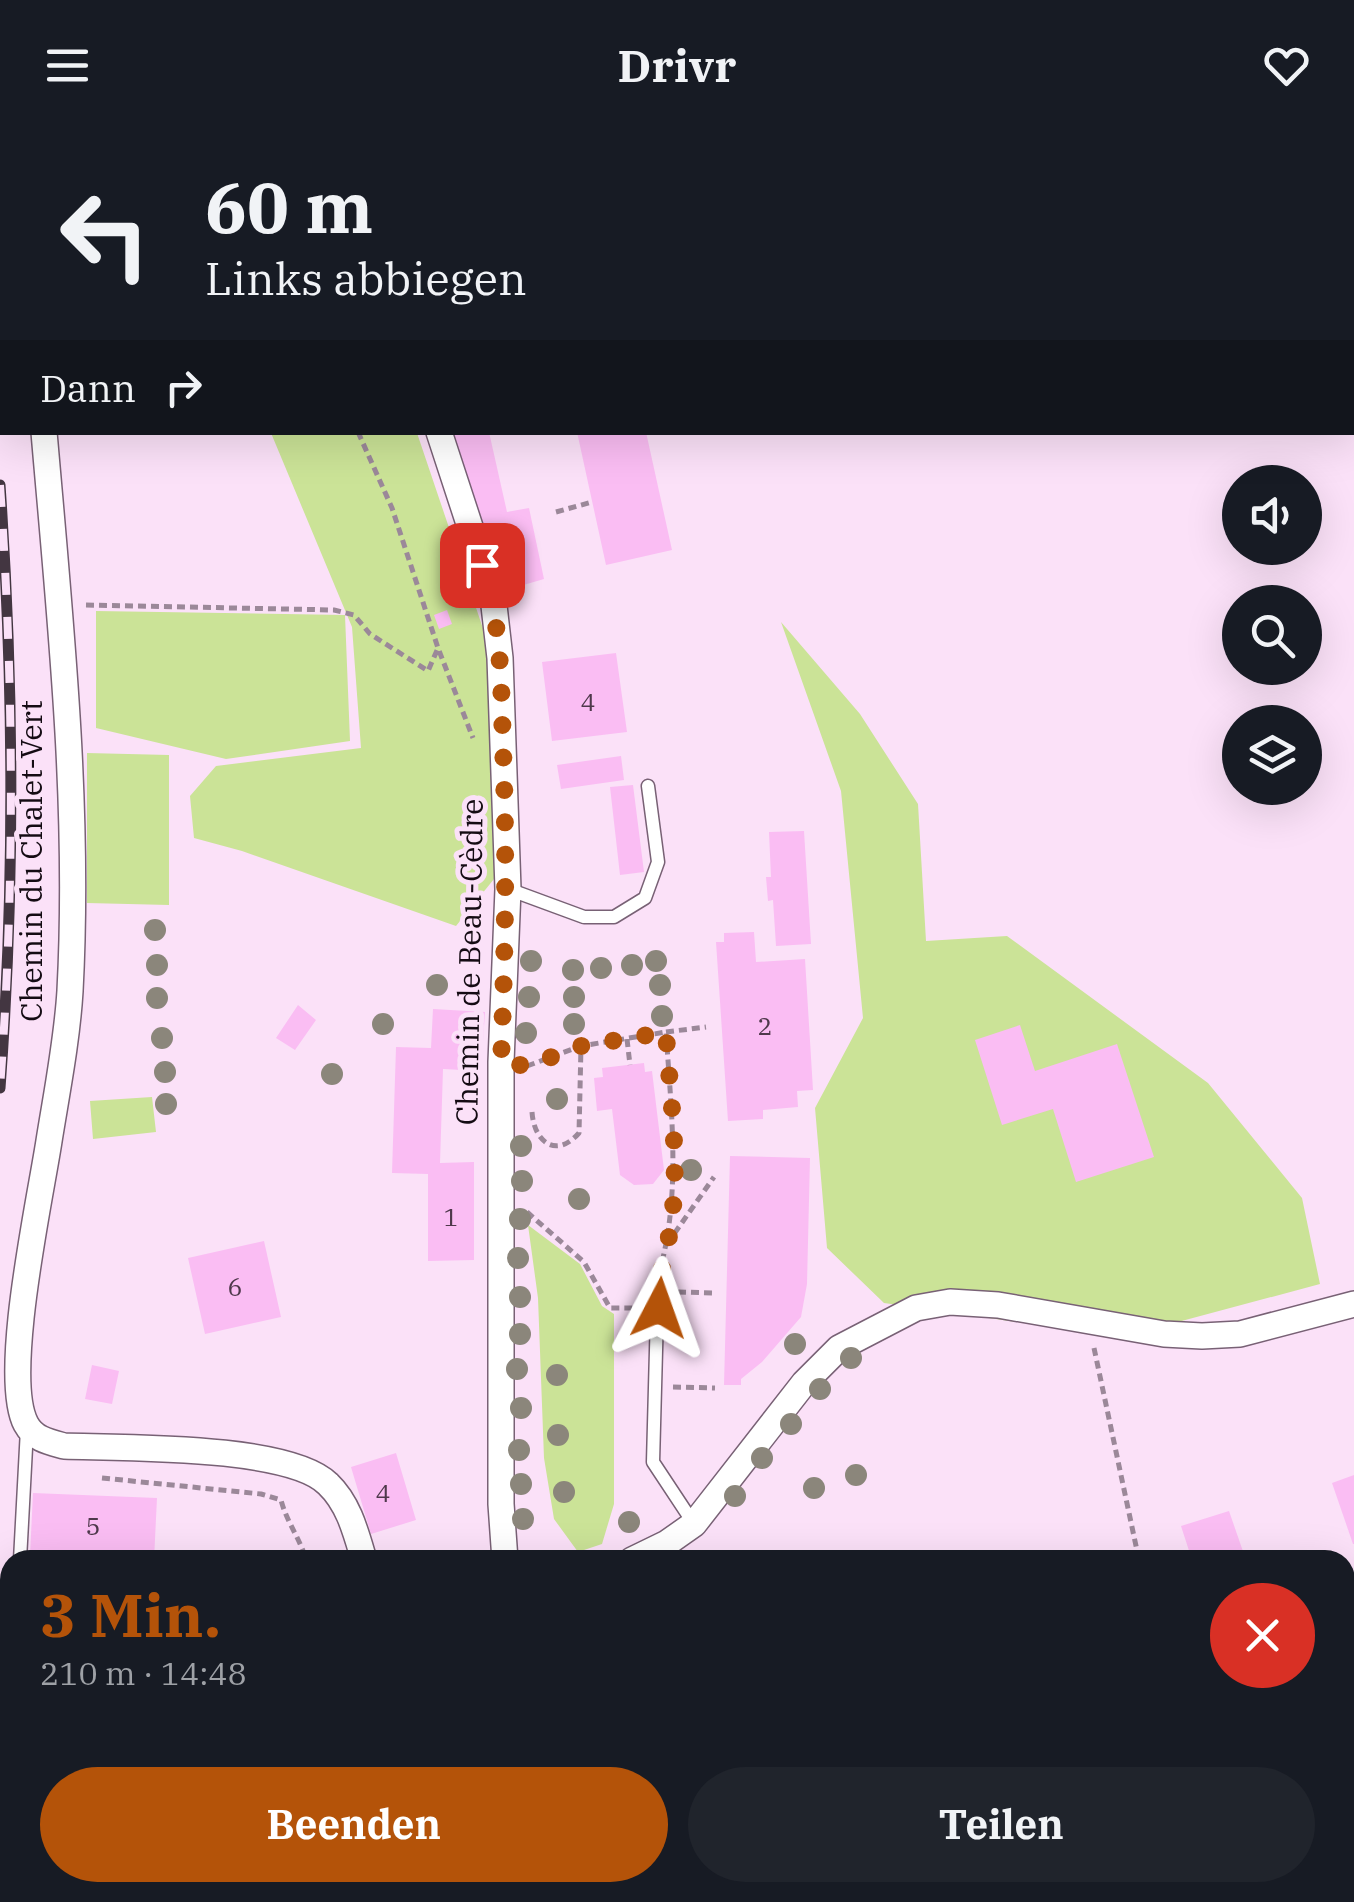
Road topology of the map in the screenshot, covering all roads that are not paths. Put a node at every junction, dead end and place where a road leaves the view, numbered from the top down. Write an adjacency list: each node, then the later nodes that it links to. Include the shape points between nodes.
1 (44, 435): 7 (street, Chemin du Chalet-Vert, via 70,753 70,996 18,1337 17,1398)
2 (441, 435): 4 (street, Chemin de Beau-Cèdre, via 493,596)
3 (648, 786): 4 (lane, via 658,862 645,898 614,916 584,916)
4 (508, 888): 11 (street, Chemin de Beau-Cèdre, via 501,1062)
5 (658, 1276): 8 (lane, via 653,1462)
6 (1354, 1304): 8 (street, via 1221,1335 1164,1334 998,1305 916,1308 839,1348)
7 (27, 1426): 9 (lane); 10 (street, via 41,1440 64,1446 261,1457 297,1467 326,1481 339,1497)
8 (694, 1524): 12 (street)
9 (21, 1550)
10 (361, 1550)
11 (504, 1550)
12 (653, 1550)

